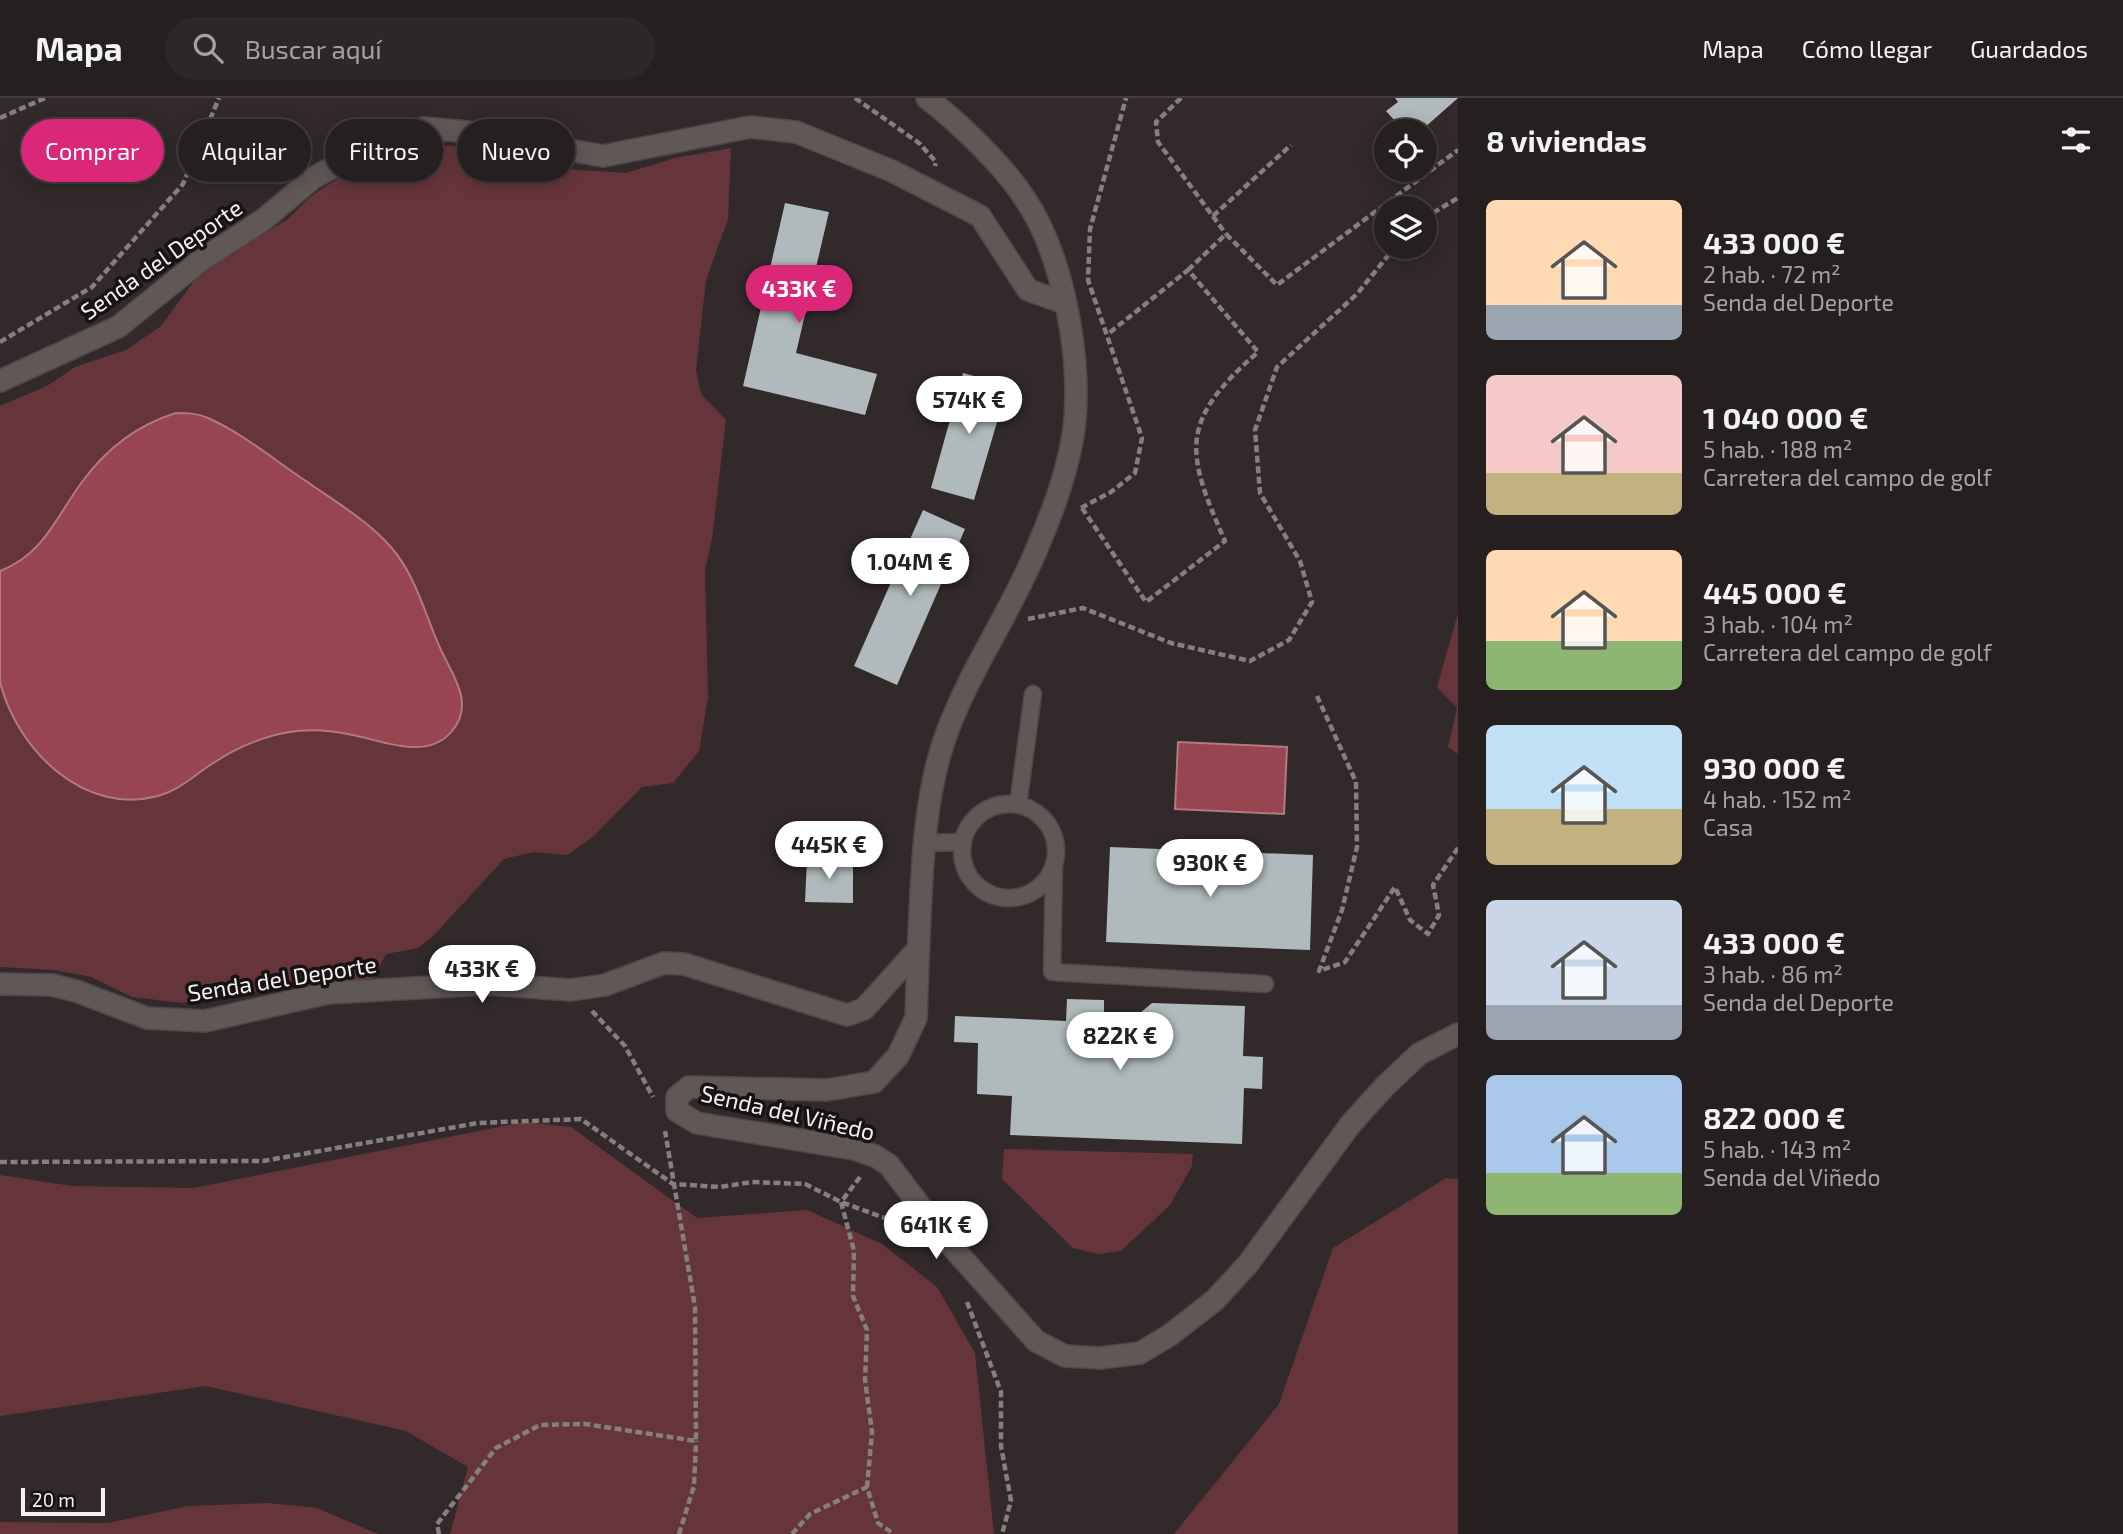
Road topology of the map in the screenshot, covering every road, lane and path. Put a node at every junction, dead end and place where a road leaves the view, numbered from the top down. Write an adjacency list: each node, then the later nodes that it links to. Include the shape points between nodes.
1 (45, 98): 7 (path)
2 (219, 98): 19 (path, Senda del Deporte, via 183,184 92,288)
3 (855, 98): 10 (path, via 919,143 936,162)
4 (927, 98): 17 (street, via 953,118 1023,196 1053,254)
5 (1126, 98): 18 (path, via 1090,229 1088,279)
6 (1181, 98): 13 (path, via 1156,122 1158,142)
7 (0, 118)
8 (1291, 145): 13 (path)
9 (1458, 150): 14 (path, via 1278,285)
10 (930, 189): 17 (street, Senda del Deporte, via 980,216 1028,290); 20 (street, Senda del Deporte, via 796,132 750,127 603,156 424,128 381,141 313,178 118,327)
11 (1458, 198): 12 (path)
12 (1437, 210)
13 (1213, 216): 14 (path)
14 (1226, 234): 16 (path)
15 (1385, 259): 23 (path, via 1357,294 1277,367 1255,430 1259,494 1300,561 1312,603 1289,640 1250,661 1171,643 1083,608)
16 (1188, 270): 18 (path); 21 (path, via 1258,352 1226,381 1200,420 1194,458 1225,541 1146,603)
17 (1065, 303): 22 (street, via 1073,342 1073,434)
18 (1108, 334): 21 (path, via 1142,438 1135,472)
19 (0, 342)
20 (0, 381)
21 (1082, 508): 22 (path)
22 (1046, 524): 23 (street)
23 (1000, 625): 28 (street, via 948,728)
24 (1033, 694): 26 (lane)
25 (1317, 696): 29 (path, via 1356,782 1357,847 1342,910 1319,971 1345,961 1395,887 1410,920 1428,934 1438,915 1433,884)
26 (1018, 805): 27 (lane, via 1003,805 977,817); 30 (lane, via 1049,827 1056,849)
27 (963, 842): 28 (lane); 30 (lane, via 967,873 990,895 1021,897 1036,890)
28 (923, 843): 31 (street)
29 (1458, 848)
30 (1054, 864): 33 (lane, via 1052,972)
31 (918, 943): 34 (street, Senda del Deporte, via 864,1009 847,1015 684,964 664,963 605,985); 36 (street, Senda del Viñedo, via 916,1018 898,1056 874,1082 827,1090 690,1087 677,1097)
32 (0, 984): 34 (street, Senda del Deporte, via 52,985 146,1018 171,1021 205,1021 328,993 486,984)
33 (1265, 984)
34 (580, 988): 36 (path, via 589,1008 625,1046)
35 (1458, 1034): 37 (street, Senda del Viñedo, via 1419,1054 1385,1086 1215,1300 1140,1353 1065,1356 1036,1341 946,1240 890,1165)
36 (670, 1114): 37 (street, Senda del Viñedo); 39 (path)
37 (875, 1156): 40 (path)
38 (0, 1162): 39 (path, via 263,1161 478,1123 580,1119)
39 (673, 1184): 40 (path, via 805,1184); 43 (path, via 695,1307)
40 (841, 1202): 41 (path); 44 (path, via 854,1251 853,1296 867,1330 865,1380 872,1432)
41 (908, 1227)
42 (962, 1290): 49 (path, via 1001,1392 1002,1446 1012,1501)
43 (696, 1441): 45 (path, via 585,1424 540,1424 496,1448 437,1524); 46 (path, via 694,1486)
44 (867, 1487): 47 (path, via 810,1514); 48 (path, via 878,1523)
45 (439, 1534)
46 (679, 1534)
47 (792, 1534)
48 (894, 1534)
49 (1002, 1534)

